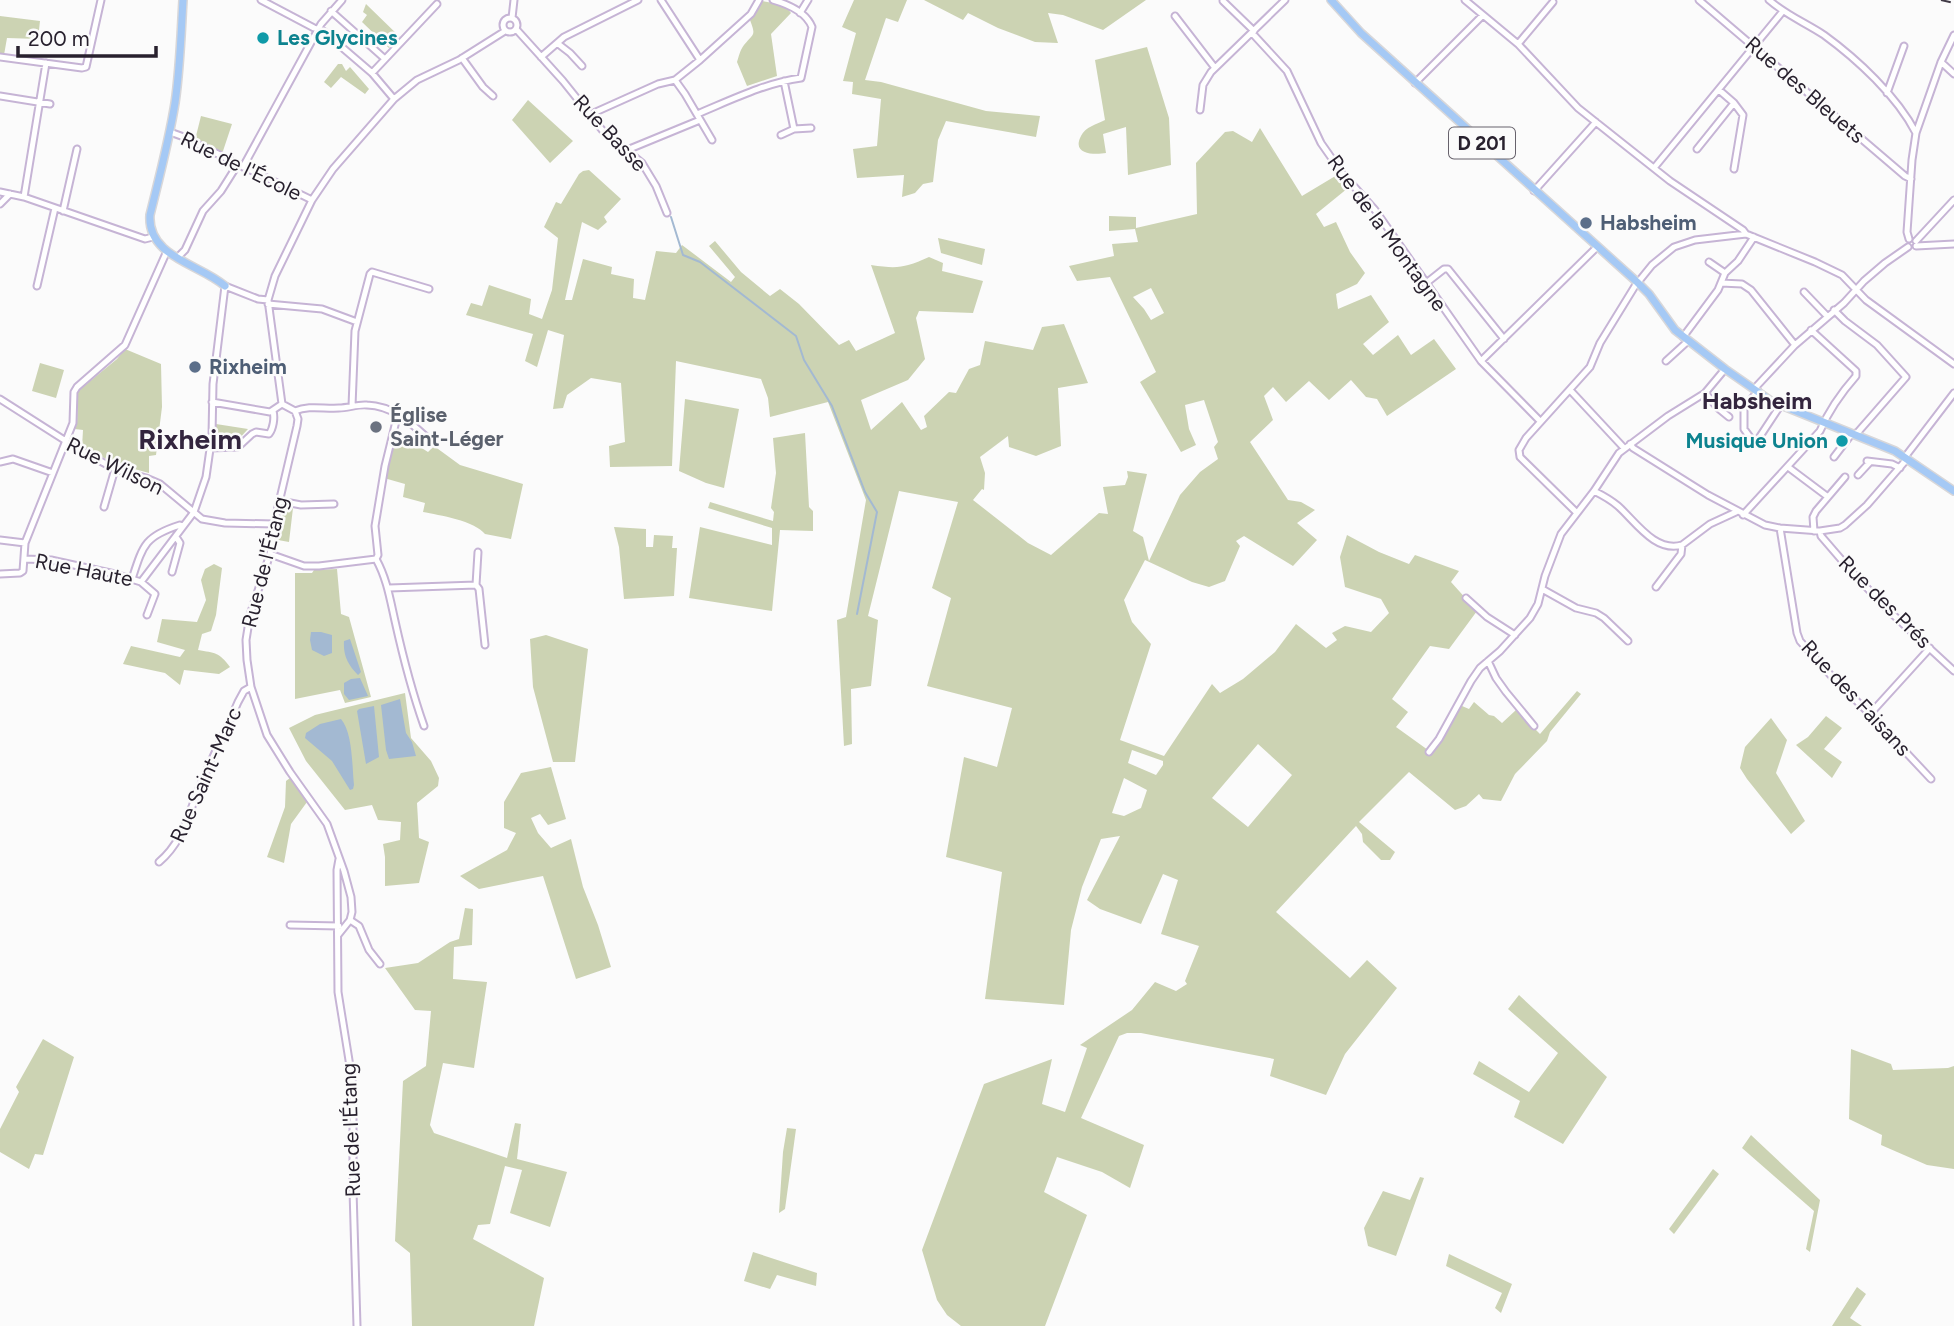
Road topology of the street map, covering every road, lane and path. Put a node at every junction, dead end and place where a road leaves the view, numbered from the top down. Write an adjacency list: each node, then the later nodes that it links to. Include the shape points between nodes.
1 (101, 0): 41 (street, via 86,67)
2 (183, 0): 63 (main road)
3 (261, 0): 26 (street)
4 (330, 0): 18 (street)
5 (514, 0): 25 (street)
6 (638, 0): 31 (street)
7 (661, 0): 39 (street)
8 (759, 0): 39 (street)
9 (773, 0): 22 (street)
10 (808, 0): 22 (street)
11 (1285, 0): 29 (street)
12 (1331, 0): 48 (main road, D 201)
13 (1465, 0): 23 (street)
14 (1699, 0): 34 (street, Rue des Bleuets)
15 (1769, 0): 21 (street)
16 (1223, 1): 29 (street, Rue de la Montagne)
17 (1553, 2): 32 (street)
18 (339, 3): 20 (street)
19 (437, 4): 37 (street)
20 (331, 11): 26 (street); 37 (street)
21 (1783, 11): 34 (street); 50 (street, via 1838,46)
22 (800, 13): 47 (street, via 811,27 801,78)
23 (1483, 15): 32 (street); 48 (street)
24 (1175, 16): 43 (street)
25 (512, 18): 27 (street); 28 (street, via 503,21)
26 (318, 29): 44 (street); 70 (street)
27 (516, 29): 28 (street); 36 (street, Rue Basse)
28 (505, 30): 38 (street)
29 (1253, 32): 43 (street); 96 (street, Rue de la Montagne, via 1287,71 1321,143 1375,210)
30 (1954, 35): 40 (street)
31 (557, 43): 36 (street); 42 (street)
32 (1518, 44): 60 (street, via 1564,95)
33 (1904, 46): 50 (street)
34 (1755, 47): 49 (street); 73 (street, Rue des Bleuets)
35 (0, 57): 41 (street)
36 (541, 57): 58 (street, Rue Basse)
37 (385, 58): 44 (street)
38 (462, 58): 52 (street); 53 (street, via 417,80)
39 (700, 60): 46 (street)
40 (1941, 62): 45 (street); 64 (street)
41 (46, 63): 54 (street)
42 (582, 66)
43 (1215, 68): 57 (street, via 1203,85)
44 (372, 73): 53 (street)
45 (1954, 74)
46 (675, 80): 58 (street); 59 (street)
47 (784, 81): 59 (street); 62 (street)
48 (1415, 83): 74 (main road, D 201)
49 (1719, 90): 55 (street); 71 (street)
50 (1887, 93): 64 (street)
51 (0, 96): 54 (street)
52 (493, 96)
53 (394, 99): 78 (street)
54 (40, 103): 56 (street); 77 (street)
55 (1734, 103): 68 (street); 72 (street, via 1743,115)
56 (50, 104)
57 (1199, 110)
58 (589, 115): 69 (street, Rue Basse)
59 (699, 117): 66 (street); 69 (street)
60 (1596, 122): 71 (street); 74 (street)
61 (811, 128): 62 (street)
62 (794, 129): 65 (street)
63 (170, 132): 70 (street, Rue de l'École); 85 (main road, via 150,215)
64 (1916, 133): 73 (street)
65 (780, 135)
66 (712, 140)
67 (77, 149): 82 (street)
68 (1697, 149)
69 (627, 150): 83 (street, Rue Basse, via 642,163)
70 (240, 165): 78 (street, Rue de l'École); 91 (street, via 203,211)
71 (1654, 168): 84 (street)
72 (1734, 169)
73 (1911, 179): 87 (street, via 1907,232)
74 (1534, 191): 89 (main road, D 201)
75 (0, 192): 76 (street)
76 (10, 194): 77 (street); 80 (street)
77 (24, 197): 81 (street)
78 (312, 200): 102 (street, via 275,276)
79 (1954, 200): 87 (street)
80 (0, 204)
81 (55, 208): 82 (street); 97 (street)
82 (63, 211): 85 (street, via 145,239)
83 (667, 213)
84 (1746, 234): 86 (street); 94 (street, via 1674,247)
85 (153, 237): 90 (main road)
86 (1754, 237): 93 (street); 100 (street, via 1833,270)
87 (1914, 242): 88 (street); 100 (street, via 1906,243 1908,247)
88 (1954, 244)
89 (1597, 247): 94 (main road, D 201); 107 (street)
90 (167, 251): 91 (main road); 130 (street, Rue Haute, via 125,345 74,392)
91 (178, 257): 98 (main road)
92 (1709, 262): 93 (street)
93 (1725, 273): 95 (street)
94 (1637, 282): 108 (main road, D 201); 114 (street, via 1590,367)
95 (1721, 283): 108 (street); 109 (street, via 1742,284 1751,290)
96 (1425, 284): 107 (street, via 1448,269); 110 (street, Rue de la Montagne)
97 (37, 286)
98 (225, 286): 102 (street); 119 (street)
99 (429, 289): 105 (street, via 372,272)
100 (1856, 289): 103 (street); 112 (street)
101 (1804, 292): 104 (street)
102 (268, 302): 105 (street, via 322,309); 120 (street)
103 (1834, 310): 104 (street); 129 (street, via 1877,345 1906,377)
104 (1827, 316): 106 (street)
105 (357, 322): 121 (street)
106 (1811, 330): 109 (street); 128 (street, via 1857,374)
107 (1504, 339): 110 (street)
108 (1686, 339): 111 (street); 113 (main road, D 201)
109 (1795, 345): 115 (street)
110 (1481, 361): 127 (street, Rue de la Montagne)
111 (1666, 361)
112 (1954, 364)
113 (1725, 369): 115 (main road, D 201); 116 (street)
114 (1570, 390): 127 (street); 132 (street)
115 (1756, 390): 122 (main road, D 201); 122 (street, via 1744,408 1744,429 1755,444)
116 (1705, 393): 126 (street); 132 (street)
117 (1954, 393): 135 (street)
118 (0, 399): 130 (street, Rue Wilson)
119 (212, 402): 123 (street); 133 (street)
120 (282, 404): 123 (street); 124 (street)
121 (352, 406): 124 (street); 125 (street)
122 (1780, 406): 128 (main road, D 201)
123 (273, 411): 133 (street, via 269,434 256,432 238,447)
124 (295, 411): 146 (street, Rue de l'Étang, via 297,426)
125 (398, 413): 131 (street); 164 (street, via 381,482)
126 (1729, 417)
127 (1540, 421): 150 (street, via 1519,450 1520,457)
128 (1824, 421): 129 (main road, D 201); 137 (street)
129 (1854, 434): 134 (street); 135 (main road, D 201)
130 (67, 442): 139 (street, Rue Wilson); 140 (street, Rue Haute)
131 (433, 443)
132 (1627, 446): 143 (street); 151 (street)
133 (210, 448): 149 (street)
134 (1834, 457)
135 (1906, 458): 138 (street); 144 (main road, D 201)
136 (0, 462): 140 (street, via 13,459)
137 (1788, 467): 145 (street); 152 (street)
138 (1900, 468): 141 (street, via 1868,461); 156 (street, via 1845,525)
139 (115, 469): 148 (street); 149 (street, Rue Wilson, via 160,484)
140 (53, 473): 159 (street, Rue Haute)
141 (1858, 475)
142 (1845, 477): 145 (street)
143 (1594, 491): 150 (street); 160 (street, via 1615,503 1658,542)
144 (1954, 491)
145 (1828, 497): 156 (street, via 1813,517)
146 (280, 500): 147 (street); 153 (street, Rue de l'Étang)
147 (334, 504)
148 (104, 507)
149 (194, 512): 153 (street, via 206,520); 154 (street)
150 (1577, 512): 172 (street, via 1561,534)
151 (1736, 512): 152 (street); 160 (street)
152 (1743, 515): 155 (street)
153 (274, 524): 162 (street, Rue de l'Étang)
154 (183, 526): 157 (street); 167 (street, via 151,538)
155 (1780, 528): 156 (street); 182 (street, Rue des Faisans, via 1800,641)
156 (1817, 531): 178 (street, Rue des Prés, via 1888,610)
157 (176, 537): 165 (street, via 180,543); 168 (street)
158 (0, 540): 159 (street)
159 (25, 543): 163 (street, Rue Haute)
160 (1682, 545): 170 (street, via 1681,554)
161 (478, 552): 169 (street)
162 (270, 554): 164 (street, via 304,566); 181 (street, Rue de l'Étang, via 248,631)
163 (25, 559): 166 (street, via 20,573); 167 (street, Rue Haute, via 51,560)
164 (376, 559): 171 (street)
165 (172, 572)
166 (0, 574)
167 (132, 579): 168 (street, Rue Haute)
168 (141, 582): 174 (street, Rue Haute, via 155,594)
169 (476, 585): 171 (street); 177 (street)
170 (1656, 587)
171 (389, 588): 183 (street)
172 (1542, 589): 175 (street, via 1530,618); 176 (street, via 1576,608 1596,613)
173 (1466, 598): 175 (street)
174 (147, 615)
175 (1515, 635): 179 (street)
176 (1628, 642)
177 (485, 645)
178 (1930, 648): 180 (street, Rue des Prés); 182 (street)
179 (1488, 661): 184 (street); 185 (street)
180 (1954, 671)
181 (251, 687): 187 (street, Rue de l'Étang, via 267,735 327,824); 188 (street, Rue Saint-Marc, via 238,702 178,841)
182 (1870, 714): 186 (street, Rue des Faisans)
183 (424, 726)
184 (1534, 726)
185 (1429, 752)
186 (1931, 779)
187 (339, 859): 189 (street, Rue de l'Étang); 190 (street, Rue de l'Étang)
188 (159, 862)
189 (338, 902): 190 (street); 193 (street, Rue de l'Étang)
190 (352, 902): 191 (street, Rue de l'Étang)
191 (348, 922): 193 (street); 194 (street, Rue de l'Étang); 195 (street, via 359,926)
192 (290, 925): 193 (street)
193 (338, 926): 194 (street, Rue de l'Étang)
194 (338, 935): 196 (street, Rue de l'Étang, via 340,1011 353,1085)
195 (380, 964)
196 (357, 1326)

